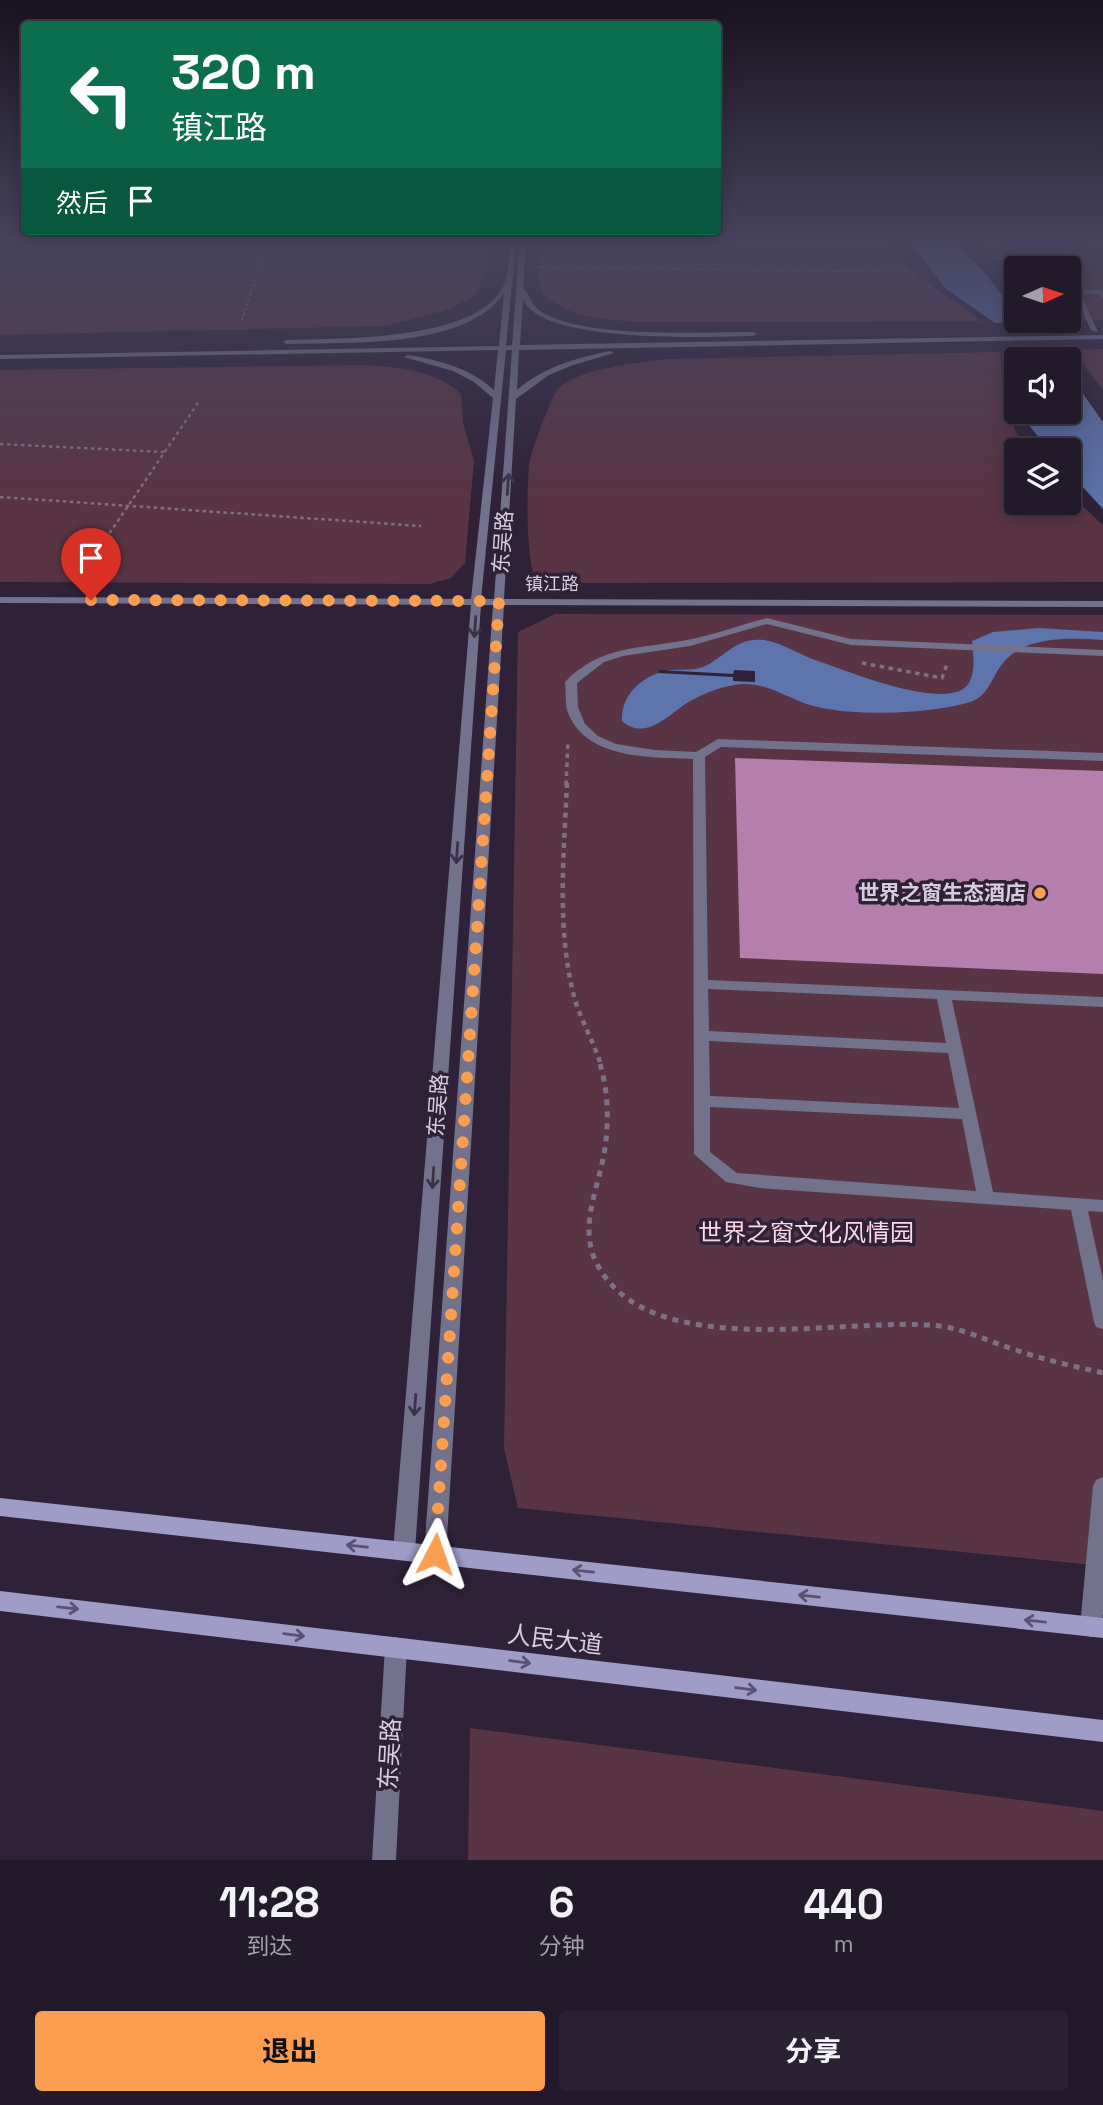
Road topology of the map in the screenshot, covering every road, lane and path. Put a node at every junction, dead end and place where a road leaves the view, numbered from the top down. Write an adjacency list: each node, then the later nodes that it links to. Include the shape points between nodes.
1 (427, 329): 8 (street, via 377,338)
2 (511, 329): 9 (street, 东吴路)
3 (600, 329): 5 (street, via 666,334)
4 (1099, 330): 6 (street)
5 (835, 334): 6 (street); 9 (street)
6 (994, 335): 7 (street); 10 (street)
7 (1103, 338)
8 (259, 343): 9 (street); 11 (street)
9 (509, 345): 10 (street); 12 (street); 14 (street, 东吴路); 15 (street, 东吴路)
10 (699, 345): 15 (street, via 586,358 532,380)
11 (0, 348)
12 (253, 352): 13 (street); 14 (street, via 425,359 481,381)
13 (0, 357)
14 (496, 397): 24 (street, 东吴路)
15 (514, 397): 25 (street, 东吴路, one-way to 15)
16 (200, 400): 18 (path)
17 (0, 444): 18 (path)
18 (165, 452): 20 (path)
19 (0, 497): 20 (path)
20 (128, 506): 21 (path); 23 (path)
21 (421, 526)
22 (0, 600): 23 (street, 镇江路)
23 (64, 600): 24 (street, 镇江路)
24 (477, 601): 25 (street, 镇江路); 43 (street, 东吴路, one-way to 43)
25 (499, 601): 26 (street, 镇江路); 44 (street, 东吴路)
26 (1103, 604)
27 (1103, 653): 28 (street, via 851,642 767,621 690,643 611,656 571,682 568,703 578,725 592,739 616,748)
28 (699, 756): 29 (street, via 718,743); 30 (street)
29 (1103, 757)
30 (700, 984): 31 (street); 33 (street)
31 (944, 995): 32 (street); 34 (street)
32 (1103, 1002)
33 (703, 1036): 34 (street); 35 (street)
34 (955, 1048): 36 (street)
35 (703, 1101): 36 (street); 37 (street, via 702,1154 732,1178)
36 (969, 1114): 37 (street)
37 (986, 1198): 38 (street)
38 (1078, 1205): 39 (street); 40 (street)
39 (1103, 1206)
40 (1103, 1322)
41 (1103, 1486): 46 (street)
42 (0, 1507): 43 (main road, one-way to 42)
43 (404, 1551): 44 (main road)
44 (435, 1554): 46 (main road, one-way to 44)
45 (0, 1601): 47 (main road, 人民大道, one-way to 47)
46 (1097, 1628)
47 (396, 1647): 48 (main road, 人民大道, one-way to 48); 49 (street, 东吴路)
48 (1103, 1731)
49 (384, 1860)

